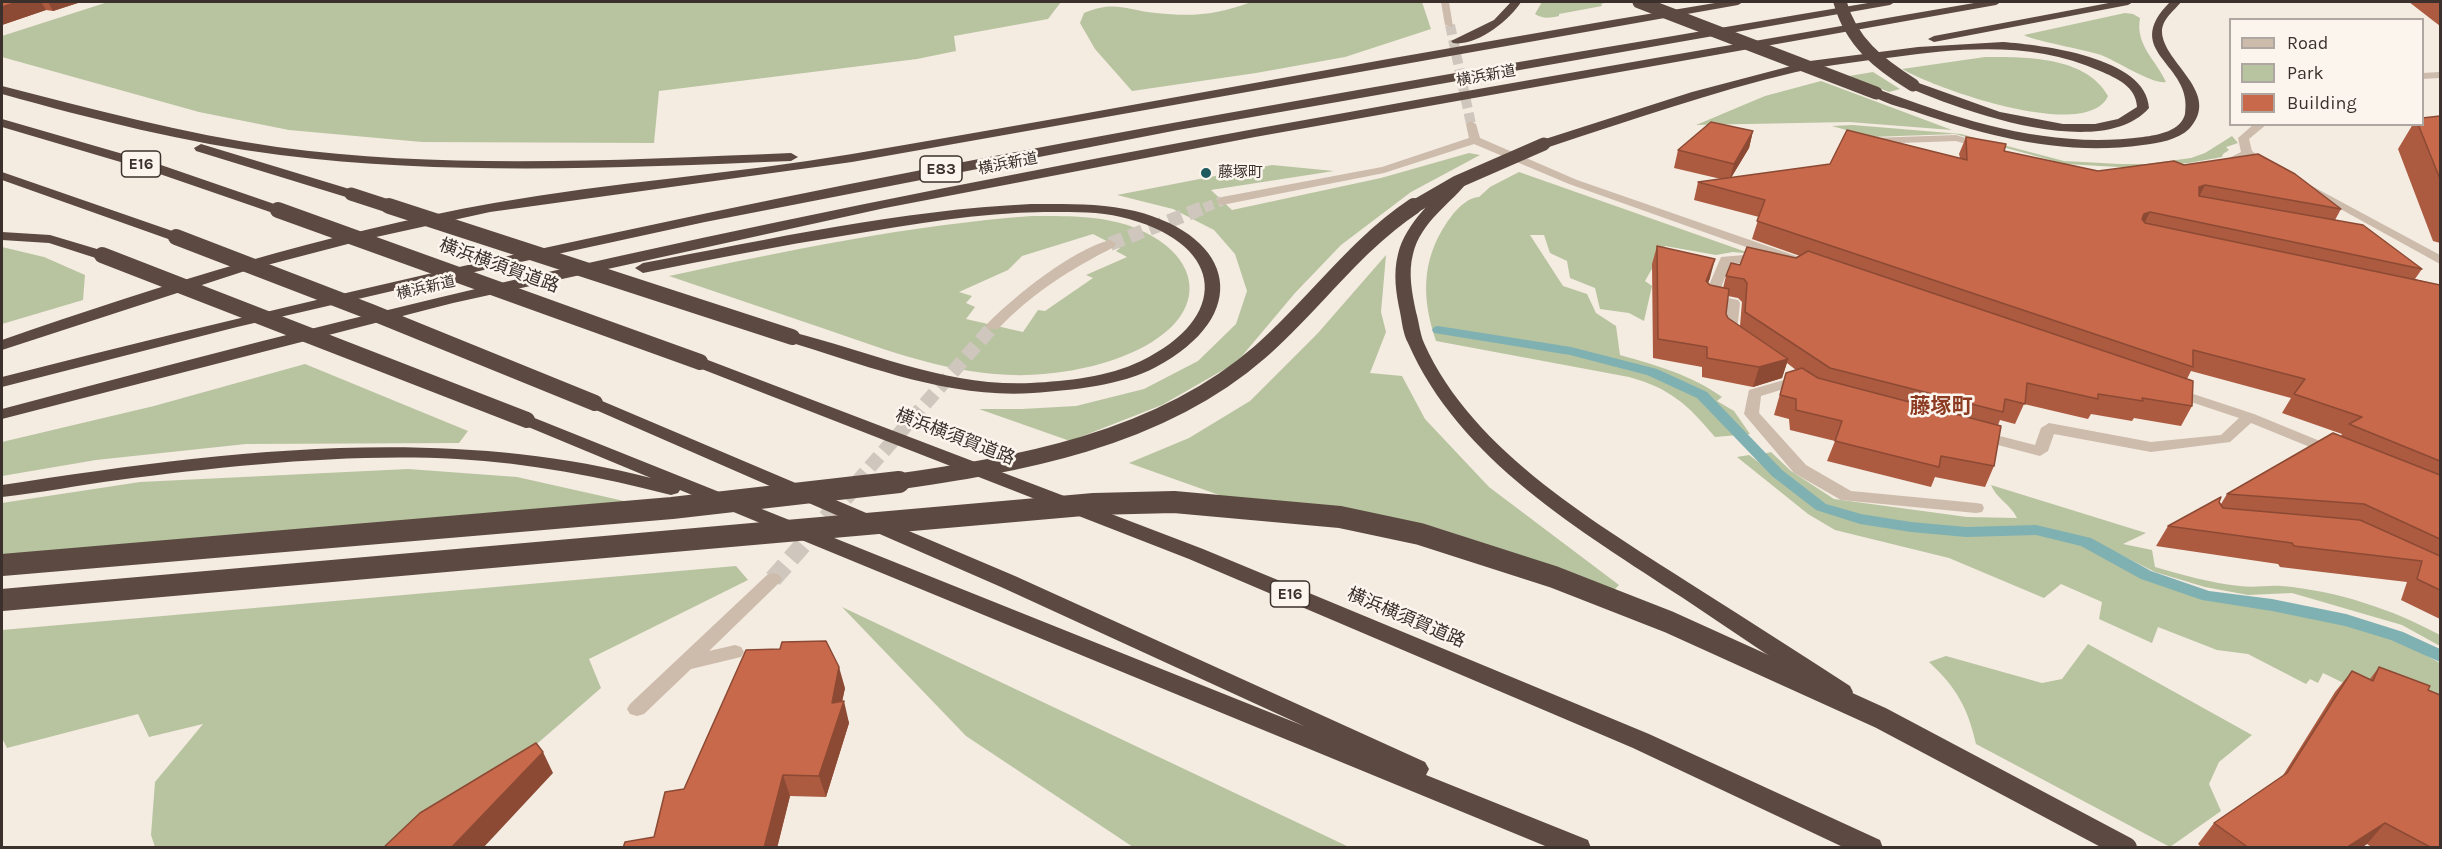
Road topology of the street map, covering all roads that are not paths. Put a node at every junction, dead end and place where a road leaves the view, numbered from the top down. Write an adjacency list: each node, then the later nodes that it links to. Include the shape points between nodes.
1 (1445, 2): 10 (street)
2 (1516, 2): 11 (highway, via 1495,25 1471,36)
3 (1639, 2): 9 (highway, bridge, via 1967,125 2029,140 2113,145 2174,134 2186,126 2192,109 2186,84 2162,47 2156,30 2160,15)
4 (1738, 2): 11 (highway)
5 (1840, 2): 12 (highway, bridge, via 1846,23 1866,51 1894,74 1977,110 2035,124 2064,126 2106,125 2123,121 2143,108 2143,98 2137,89 2112,71 2072,56 2023,47 1945,48)
6 (1890, 2): 40 (highway, 横浜新道 / E83, via 1032,151 706,215 292,308)
7 (1996, 2): 42 (highway, 横浜新道 / E83, via 1291,128 680,248 341,325)
8 (2128, 2): 12 (highway)
9 (2176, 2)
10 (1450, 25)
11 (1362, 65): 21 (highway)
12 (1797, 69): 30 (highway, bridge, via 1696,94 1544,144)
13 (2440, 75): 14 (street)
14 (2424, 76)
15 (2, 90): 16 (highway)
16 (58, 105): 21 (highway, via 225,143 279,151 485,163 791,157); 42 (highway, bridge, via 351,194 792,337 972,386 1027,388 1091,381 1139,368 1172,350 1197,328 1214,298 1215,284 1206,257 1191,242 1165,227 1132,215 1069,208 979,211 818,235 551,286)
17 (2, 111): 28 (highway)
18 (2, 123): 28 (highway, 横浜横須賀道路 / E16)
19 (1471, 124): 22 (street)
20 (2259, 126): 25 (street, via 2243,138)
21 (961, 139): 37 (highway, via 809,165 596,191 381,230 164,290)
22 (1475, 140): 32 (street, via 1384,170); 38 (street, via 1573,182 1805,263 1791,270 1744,259 1725,260 1710,299 1732,303 1730,333)
23 (1872, 141): 24 (street, via 1956,138)
24 (2001, 151)
25 (2247, 153): 26 (street); 27 (street, via 2230,164)
26 (2267, 164)
27 (2207, 167)
28 (156, 168): 57 (highway, 横浜横須賀道路 / E16, bridge, via 700,362 1196,554 1641,741)
29 (2, 176): 56 (highway, bridge, via 176,237 370,312 794,487 1235,683)
30 (1463, 179): 49 (highway, bridge, via 1427,198 1374,236 1263,350 1219,383 1154,418 1035,459 954,475 695,506); 55 (highway, bridge, via 1416,229 1402,271 1413,339 1432,378 1502,458 1572,515)
31 (2296, 181): 35 (street, via 2381,233)
32 (1222, 201)
33 (2, 236): 48 (highway, bridge, via 51,239 102,255)
34 (1110, 244): 36 (street, via 1037,285 1012,304)
35 (2440, 260)
36 (993, 326)
37 (2, 344)
38 (1749, 346)
39 (1779, 366): 47 (street, via 1803,383 1754,393 1751,414 1800,469 1847,496)
40 (2, 382)
41 (2160, 387): 43 (street)
42 (2, 416)
43 (2249, 417): 44 (street, via 2224,439 2151,447 2049,428 2040,451); 45 (street)
44 (1962, 431)
45 (2341, 455)
46 (2, 491): 48 (highway, via 232,460 456,453 621,475)
47 (1976, 508)
48 (757, 513): 56 (highway)
49 (2, 565)
50 (773, 579): 53 (street)
51 (2, 600): 55 (highway, bridge, via 992,512 1174,502 1340,518 1420,534 1554,577 1658,618)
52 (735, 652): 53 (street)
53 (683, 664): 54 (street)
54 (637, 709)
55 (1881, 718): 58 (highway, bridge)
56 (1580, 848)
57 (1871, 848)
58 (2126, 848)

